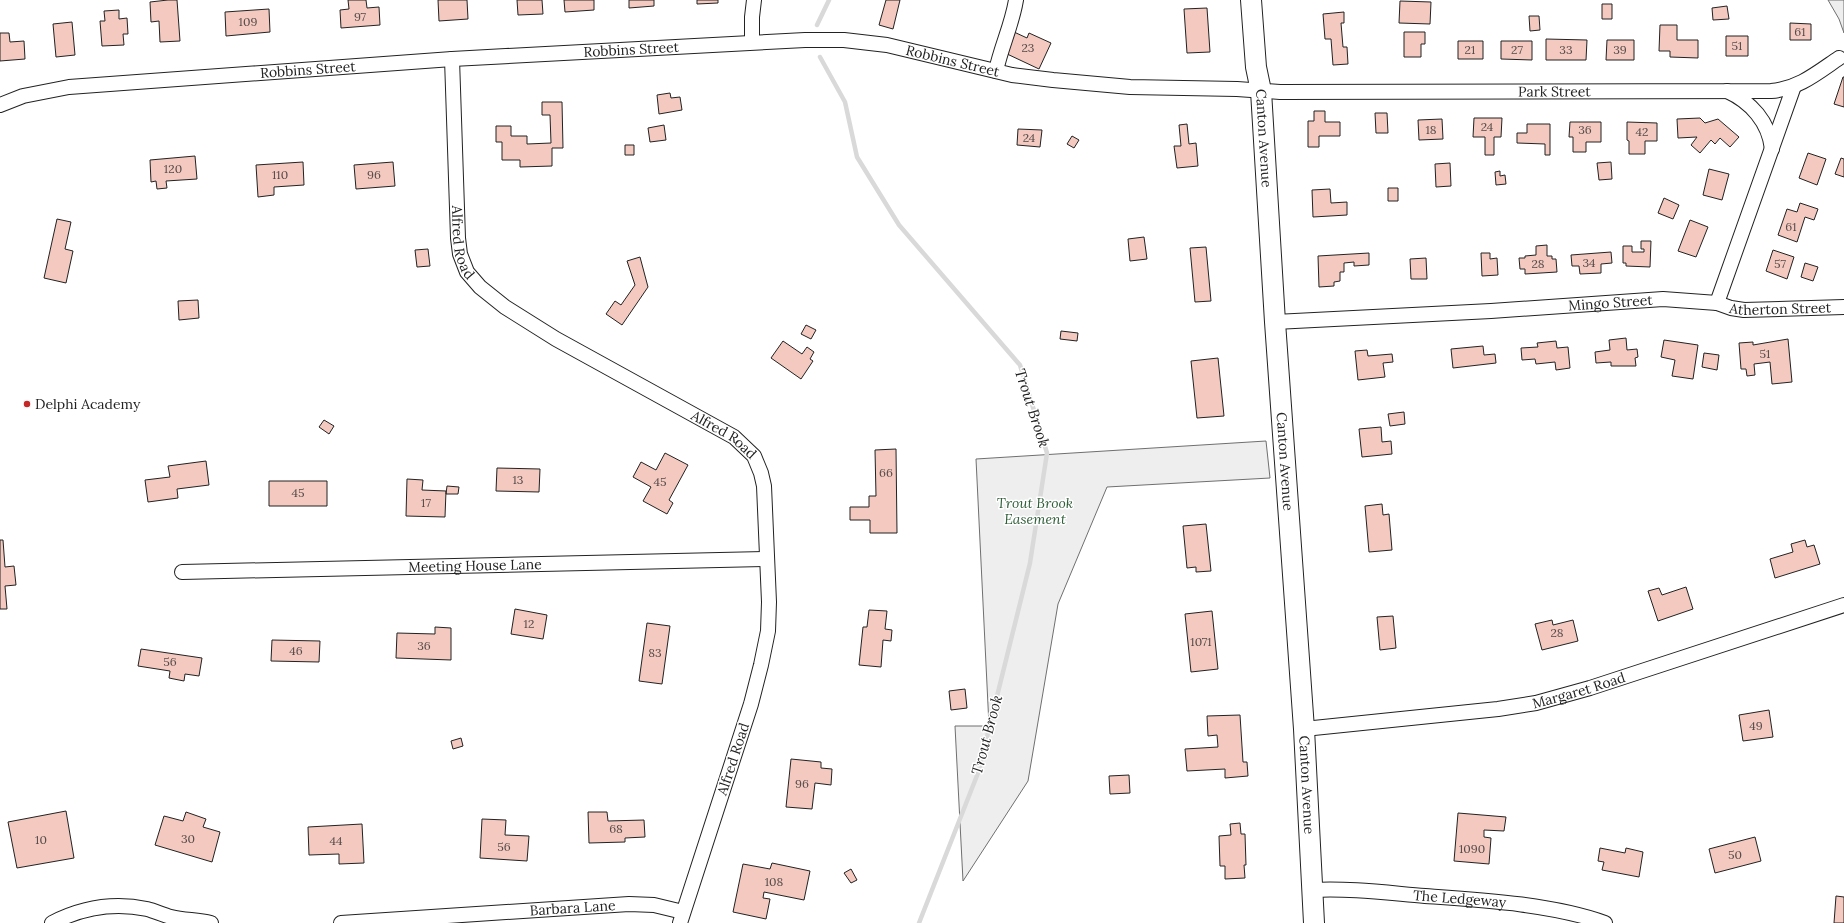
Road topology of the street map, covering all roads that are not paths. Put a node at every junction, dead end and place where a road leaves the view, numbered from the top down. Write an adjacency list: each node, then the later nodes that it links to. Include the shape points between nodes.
1 (754, 0): 4 (street)
2 (1016, 0): 7 (street)
3 (1251, 0): 9 (main road, Canton Avenue, via 1256,67)
4 (752, 42): 6 (street, Robbins Street); 7 (street, Robbins Street, via 865,42 906,48)
5 (1839, 58): 8 (street, Park Street)
6 (452, 59): 11 (street, Robbins Street, via 69,87 23,96); 16 (street, Alfred Road, via 458,238 461,259 467,272 489,295 521,318 726,432 748,449 758,465 764,486)
7 (996, 71): 9 (street, Robbins Street, via 1115,86)
8 (1794, 86): 10 (street, Park Street, via 1771,91); 12 (street)
9 (1261, 91): 10 (street, Park Street); 15 (main road, Canton Avenue)
10 (1726, 91): 12 (street, via 1742,99 1761,119 1769,134)
11 (0, 105)
12 (1772, 149): 13 (street)
13 (1717, 303): 14 (street, Atherton Street, via 1744,310); 15 (street, Mingo Street, via 1653,299 1491,311)
14 (1844, 307)
15 (1275, 322): 19 (main road, Canton Avenue)
16 (767, 559): 17 (street, Meeting House Lane); 21 (street, Alfred Road, via 769,616 761,665 751,704)
17 (182, 572)
18 (1844, 605): 19 (street, Margaret Road, via 1580,692 1536,703)
19 (1304, 729): 20 (main road, Canton Avenue)
20 (1312, 890): 25 (main road, Canton Avenue); 26 (street, The Ledgeway, via 1349,890 1481,900 1568,912)
21 (681, 917): 24 (street, Barbara Lane, via 654,905 629,904)
22 (52, 923): 23 (street, via 78,911 120,906)
23 (211, 923)
24 (341, 923)
25 (1314, 923)
26 (1606, 923)

